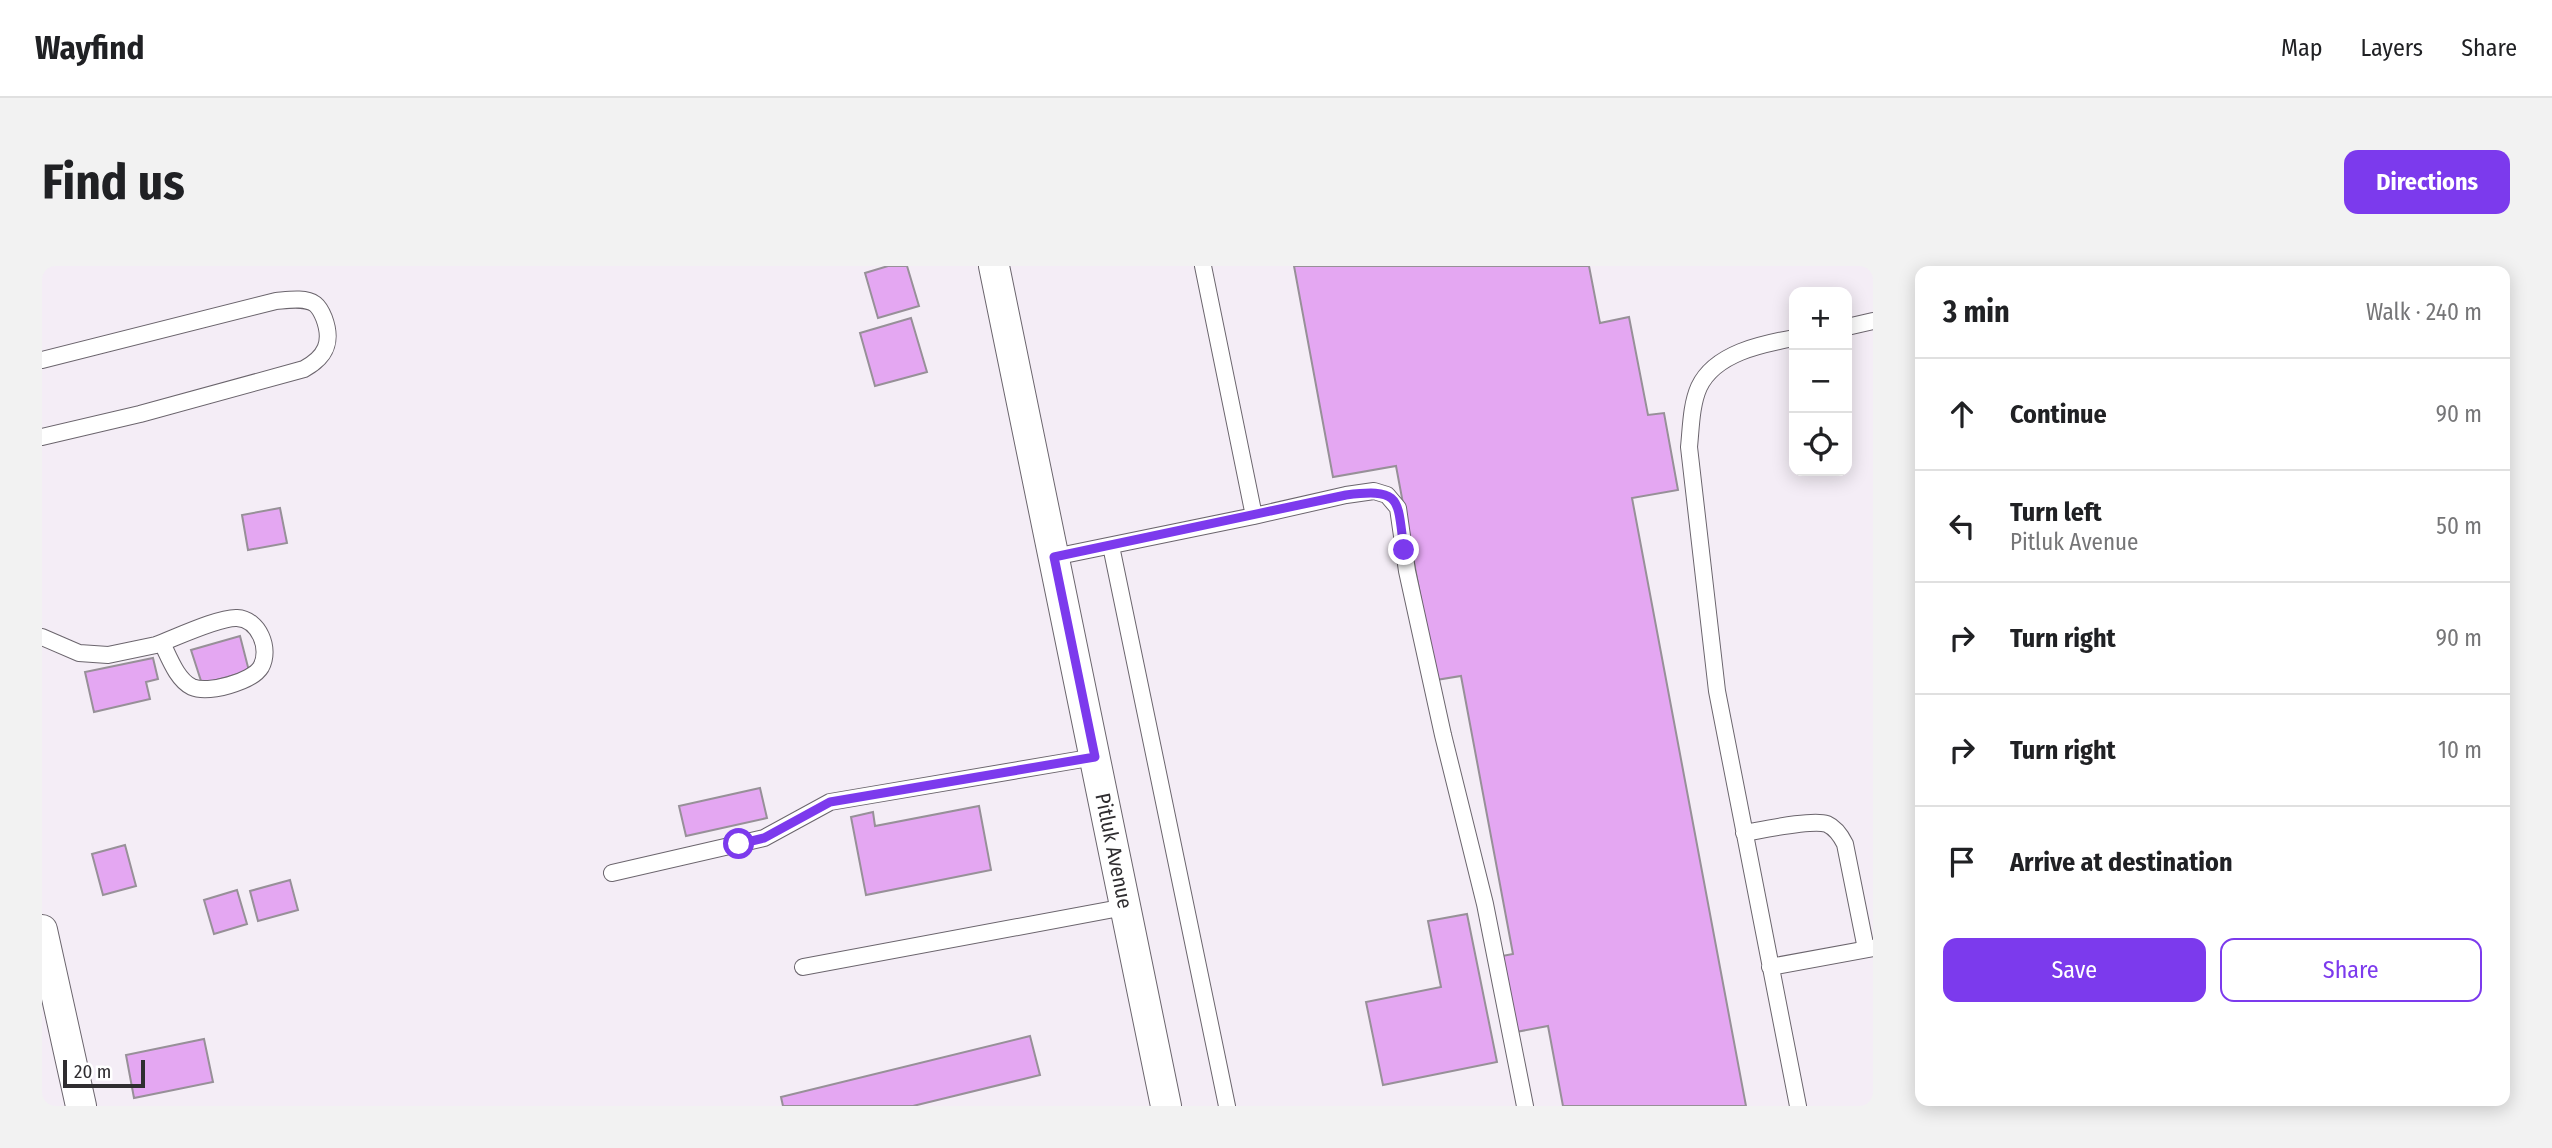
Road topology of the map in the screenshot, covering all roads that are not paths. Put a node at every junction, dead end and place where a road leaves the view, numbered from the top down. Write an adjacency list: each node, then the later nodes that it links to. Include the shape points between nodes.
1 (994, 266): 10 (street, Pitluk Avenue)
2 (1203, 266): 8 (lane)
3 (1873, 321): 4 (lane)
4 (1852, 326)
5 (1789, 339): 14 (lane, via 1756,345 1707,375 1699,388 1689,447 1717,691)
6 (42, 360): 7 (lane, via 276,301 313,303 321,311 329,339 317,362 304,369)
7 (42, 437)
8 (1254, 516): 9 (lane); 24 (lane, via 1374,491 1387,495 1398,508 1407,571 1485,904)
9 (1111, 545): 10 (lane); 23 (lane)
10 (1054, 557): 13 (street, Pitluk Avenue)
11 (42, 637): 12 (lane, via 79,653 108,655)
12 (162, 643): 12 (lane, via 235,617 248,620 259,630 264,658 260,670 247,678 202,689 183,679)
13 (1095, 757): 15 (lane, via 830,802 764,838); 16 (street, Pitluk Avenue)
14 (1744, 833): 18 (lane, via 1814,823 1836,830 1845,844); 20 (lane)
15 (612, 873)
16 (1125, 907): 19 (lane); 22 (street, Pitluk Avenue)
17 (42, 930): 21 (street)
18 (1869, 948): 20 (lane)
19 (803, 967)
20 (1770, 967): 25 (lane)
21 (81, 1106)
22 (1166, 1106)
23 (1227, 1106)
24 (1524, 1106)
25 (1798, 1106)

